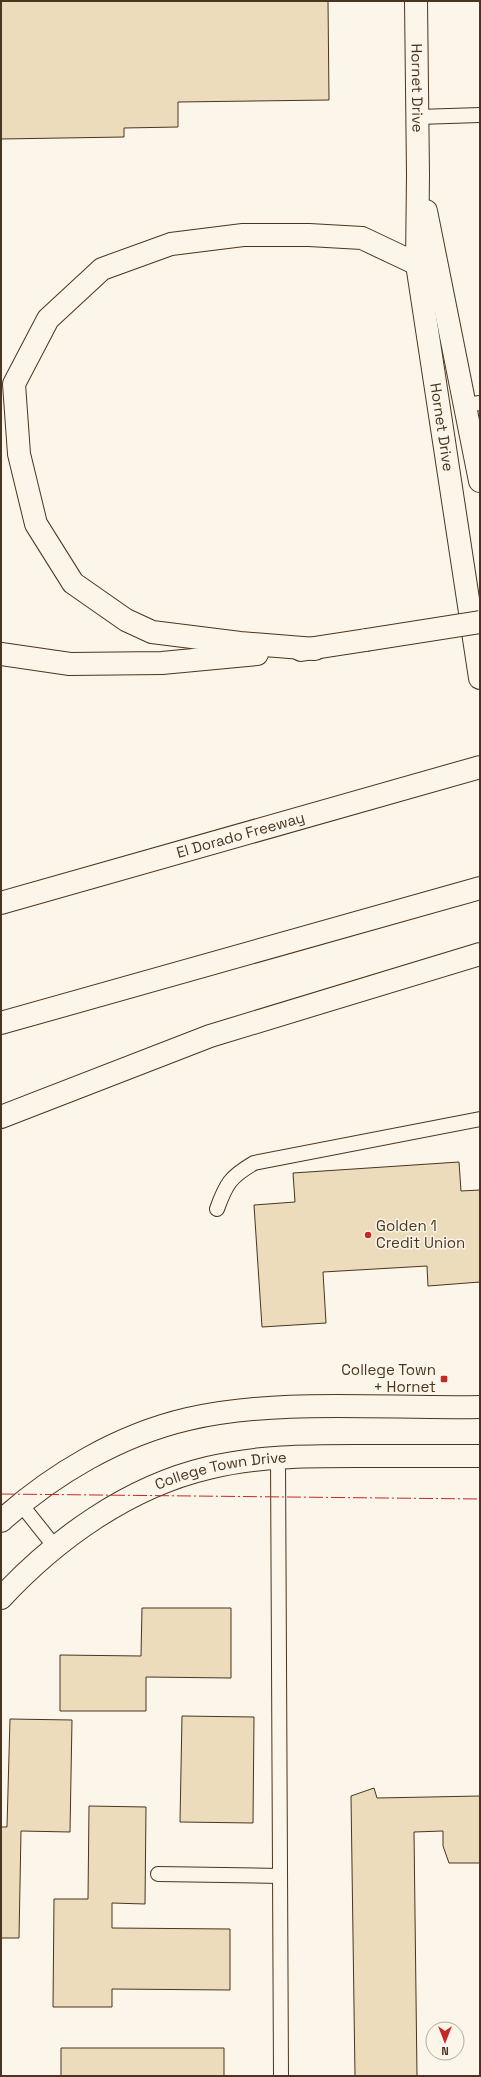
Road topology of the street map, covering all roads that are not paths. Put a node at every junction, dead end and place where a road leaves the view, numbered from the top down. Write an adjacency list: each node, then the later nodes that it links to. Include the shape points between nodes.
1 (416, 1): 3 (main road, Hornet Drive)
2 (480, 116): 3 (lane)
3 (418, 117): 4 (main road, Hornet Drive)
4 (418, 175): 5 (main road, Hornet Drive); 6 (main road, Hornet Drive)
5 (417, 264): 9 (main road, via 362,238 243,235 171,244 102,269 48,318 14,384 19,454 36,524 73,583 126,620 152,632); 11 (main road, Hornet Drive)
6 (472, 404): 7 (main road, Hornet Drive)
7 (480, 481)
8 (480, 622): 9 (main road, bridge)
9 (315, 649): 10 (main road, via 162,663 70,664)
10 (1, 654)
11 (480, 678)
12 (480, 767): 14 (main road, El Dorado Freeway)
13 (480, 888): 16 (main road)
14 (1, 903)
15 (479, 954): 17 (main road, via 210,1036)
16 (1, 1023)
17 (1, 1117)
18 (480, 1120): 19 (lane, via 254,1163 234,1176 224,1190)
19 (217, 1209)
20 (480, 1407): 23 (main road, via 302,1407 224,1412 187,1419 154,1428 120,1442 85,1460)
21 (480, 1456): 22 (main road, College Town Drive)
22 (278, 1457): 25 (main road, College Town Drive, via 208,1468 170,1481 130,1498 86,1524); 28 (lane)
23 (20, 1503): 24 (main road); 25 (lane)
24 (1, 1521)
25 (55, 1547): 26 (main road, College Town Drive, via 26,1571)
26 (1, 1598)
27 (158, 1874): 28 (lane)
28 (280, 1876): 29 (lane)
29 (280, 2076)

